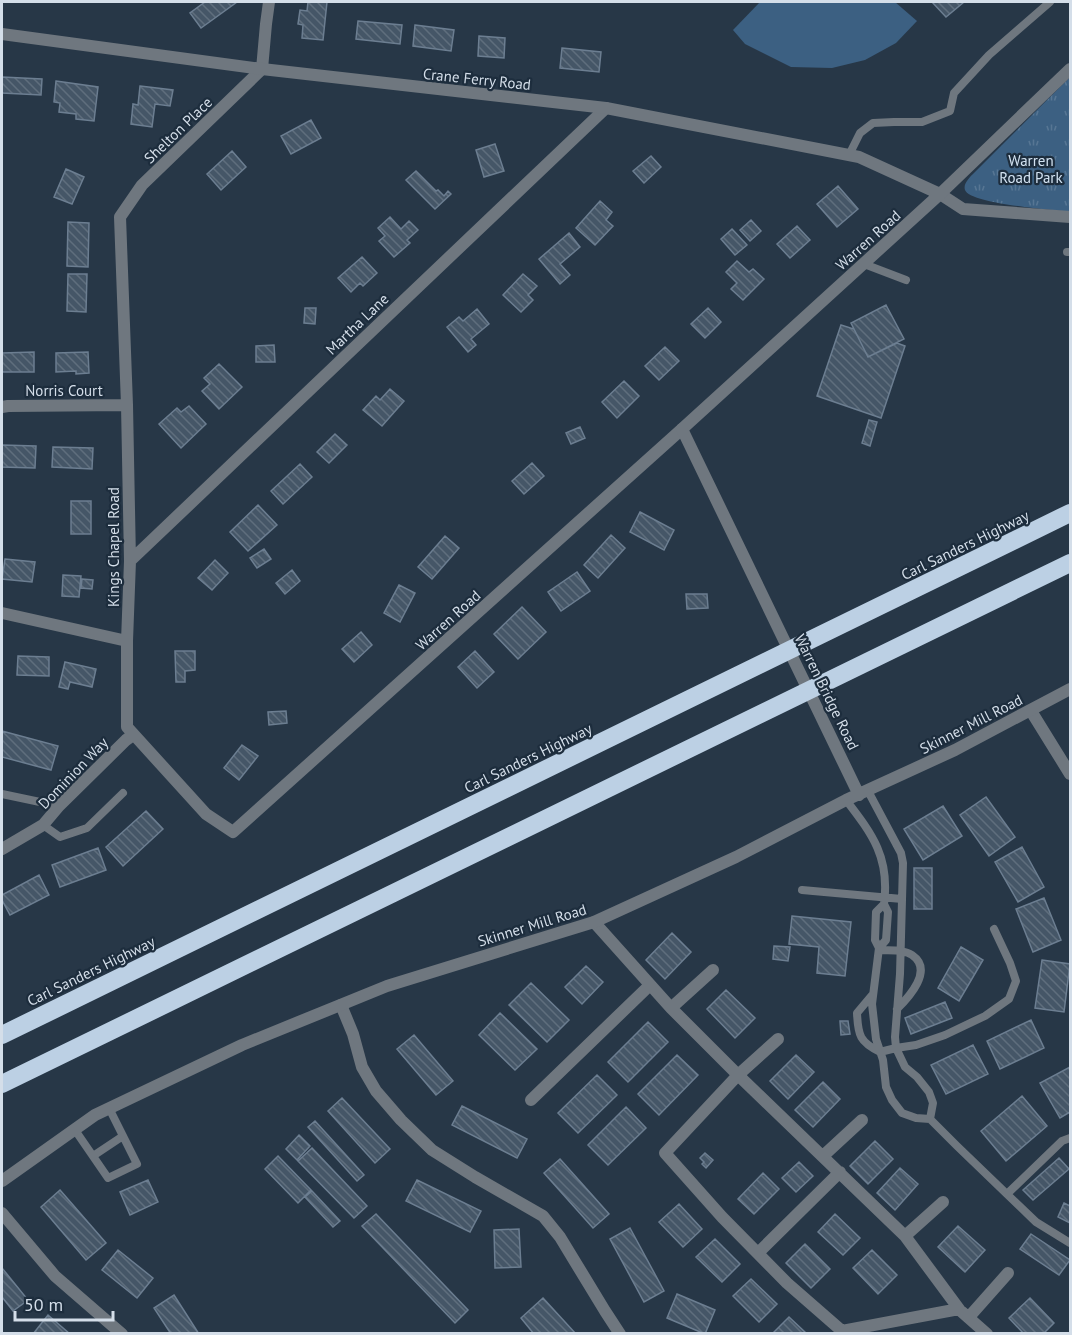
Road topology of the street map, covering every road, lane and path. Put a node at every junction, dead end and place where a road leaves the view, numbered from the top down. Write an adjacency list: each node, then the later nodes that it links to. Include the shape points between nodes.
1 (269, 2): 4 (street)
2 (1050, 2): 7 (lane, via 954,93 950,111 922,122 873,123 860,133)
3 (2, 34): 4 (street, Crane Ferry Road)
4 (262, 69): 6 (street, Crane Ferry Road); 9 (street, Shelton Place, via 142,185)
5 (1071, 69): 8 (street, Warren Road)
6 (606, 108): 7 (street, Crane Ferry Road); 17 (street, Martha Lane)
7 (849, 155): 8 (street, Crane Ferry Road)
8 (940, 194): 10 (street, Crane Ferry Road, via 963,209); 11 (street, Warren Road)
9 (120, 217): 13 (street, Kings Chapel Road)
10 (1071, 217)
11 (864, 264): 12 (lane); 15 (street, Warren Road)
12 (906, 280)
13 (127, 405): 14 (street, Norris Court); 17 (street, Kings Chapel Road)
14 (2, 407)
15 (682, 429): 23 (street, Warren Road, via 233,832 206,814); 26 (street, Warren Bridge Road, via 835,742)
16 (1071, 513): 45 (highway, Carl Sanders Highway)
17 (130, 561): 20 (street, Kings Chapel Road)
18 (1071, 563): 50 (highway)
19 (2, 613): 20 (street)
20 (127, 641): 23 (street, Kings Chapel Road, via 127,727)
21 (1071, 689): 22 (street, Skinner Mill Road)
22 (1031, 711): 24 (street); 26 (street, Skinner Mill Road)
23 (133, 735): 29 (street, Dominion Way)
24 (1071, 774)
25 (123, 793): 30 (lane, via 87,828 60,837)
26 (864, 793): 28 (street, Skinner Mill Road); 33 (lane, via 901,853)
27 (2, 794): 29 (lane)
28 (846, 800): 34 (lane, via 867,827 883,860); 35 (street, Skinner Mill Road, via 736,857)
29 (59, 806): 30 (street, Dominion Way)
30 (43, 825): 31 (street, Dominion Way)
31 (2, 849)
32 (802, 891): 34 (lane)
33 (902, 899): 34 (lane); 38 (lane)
34 (884, 901): 37 (lane, via 876,912 875,940)
35 (594, 922): 40 (street); 42 (street, Skinner Mill Road, via 387,986)
36 (994, 928): 47 (lane, via 1017,981 1009,999 985,1016 945,1035)
37 (879, 949): 38 (lane); 41 (lane)
38 (901, 951): 44 (lane); 44 (lane, via 916,960 920,976 917,986)
39 (713, 970): 43 (street)
40 (650, 985): 43 (street); 51 (street)
41 (873, 994): 48 (lane); 48 (lane, via 858,1013 858,1026 867,1046)
42 (341, 1005): 52 (street, Skinner Mill Road, via 242,1045); 71 (street, via 362,1066 376,1091 432,1150 543,1216)
43 (671, 1008): 49 (street)
44 (897, 1009): 47 (lane)
45 (2, 1035)
46 (778, 1039): 49 (street)
47 (896, 1048): 48 (lane); 53 (lane, via 905,1067 929,1092 933,1103)
48 (880, 1052): 53 (lane, via 892,1100 902,1113)
49 (738, 1075): 59 (street); 67 (street, via 665,1153)
50 (2, 1084)
51 (531, 1100)
52 (109, 1108): 55 (street, Skinner Mill Road); 56 (lane)
53 (930, 1119): 62 (lane)
54 (862, 1120): 59 (street)
55 (75, 1130): 58 (lane); 61 (street, Skinner Mill Road)
56 (123, 1136): 58 (lane); 58 (lane, via 137,1164 108,1178)
57 (1071, 1138): 62 (lane, via 1062,1141)
58 (93, 1156)
59 (824, 1156): 60 (street)
60 (840, 1172): 65 (street); 67 (street)
61 (2, 1181)
62 (1007, 1194): 66 (lane, via 1036,1222)
63 (943, 1202): 65 (street)
64 (2, 1213): 70 (street, via 55,1276)
65 (905, 1236): 69 (street)
66 (1071, 1242)
67 (758, 1253): 69 (street, via 842,1331)
68 (1008, 1273): 69 (street)
69 (964, 1313): 72 (street)
70 (122, 1334)
71 (621, 1334)
72 (987, 1334)

